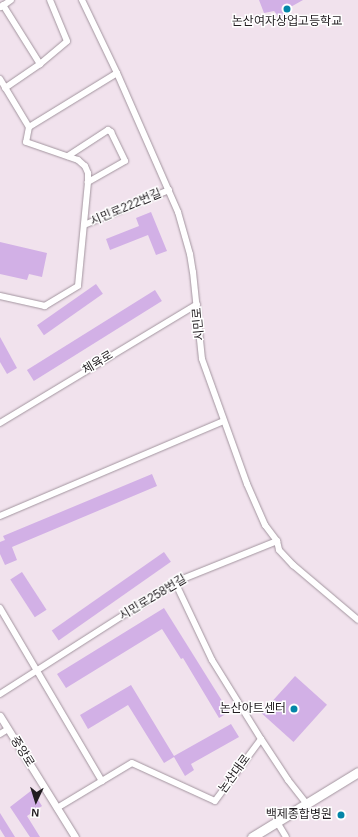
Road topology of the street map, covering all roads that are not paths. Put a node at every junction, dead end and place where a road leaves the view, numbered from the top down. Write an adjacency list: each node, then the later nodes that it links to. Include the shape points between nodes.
1 (11, 0): 4 (street)
2 (50, 0): 5 (street, via 67,42)
3 (82, 0): 6 (street, 시민로)
4 (2, 6): 5 (street)
5 (40, 64): 8 (street)
6 (117, 73): 9 (street); 12 (street, 시민로)
7 (0, 79): 8 (street)
8 (5, 88): 9 (street)
9 (29, 127): 10 (street, via 26,142)
10 (68, 156): 11 (street, via 85,166); 11 (street, via 108,130 111,132 125,161)
11 (88, 182): 13 (street)
12 (169, 190): 13 (street, 시민로222번길); 15 (street, 시민로, via 190,254)
13 (84, 225): 14 (street, 시민로222번길, via 78,286 45,306)
14 (0, 296)
15 (197, 304): 16 (street, 시민로, via 202,359); 17 (street, 체육로)
16 (224, 421): 18 (street); 19 (street, 시민로, via 265,525)
17 (0, 423)
18 (0, 516)
19 (277, 541): 20 (street, 시민로258번길); 22 (street, 시민로, via 278,550 293,565)
20 (176, 582): 23 (street, 시민로258번길); 28 (street, via 212,660)
21 (0, 608): 23 (street)
22 (358, 620)
23 (37, 670): 24 (street, 시민로258번길); 30 (street)
24 (0, 694)
25 (0, 716): 26 (street, 중앙로)
26 (8, 729): 27 (street); 32 (street, 중앙로)
27 (0, 734)
28 (261, 739): 30 (street, 논산대로, via 215,801 132,764); 31 (street)
29 (358, 772): 31 (main road)
30 (102, 781): 32 (street)
31 (307, 804): 33 (main road)
32 (57, 808): 34 (street, 중앙로)
33 (277, 822): 35 (main road); 36 (street)
34 (76, 837)
35 (252, 837)
36 (286, 837)

